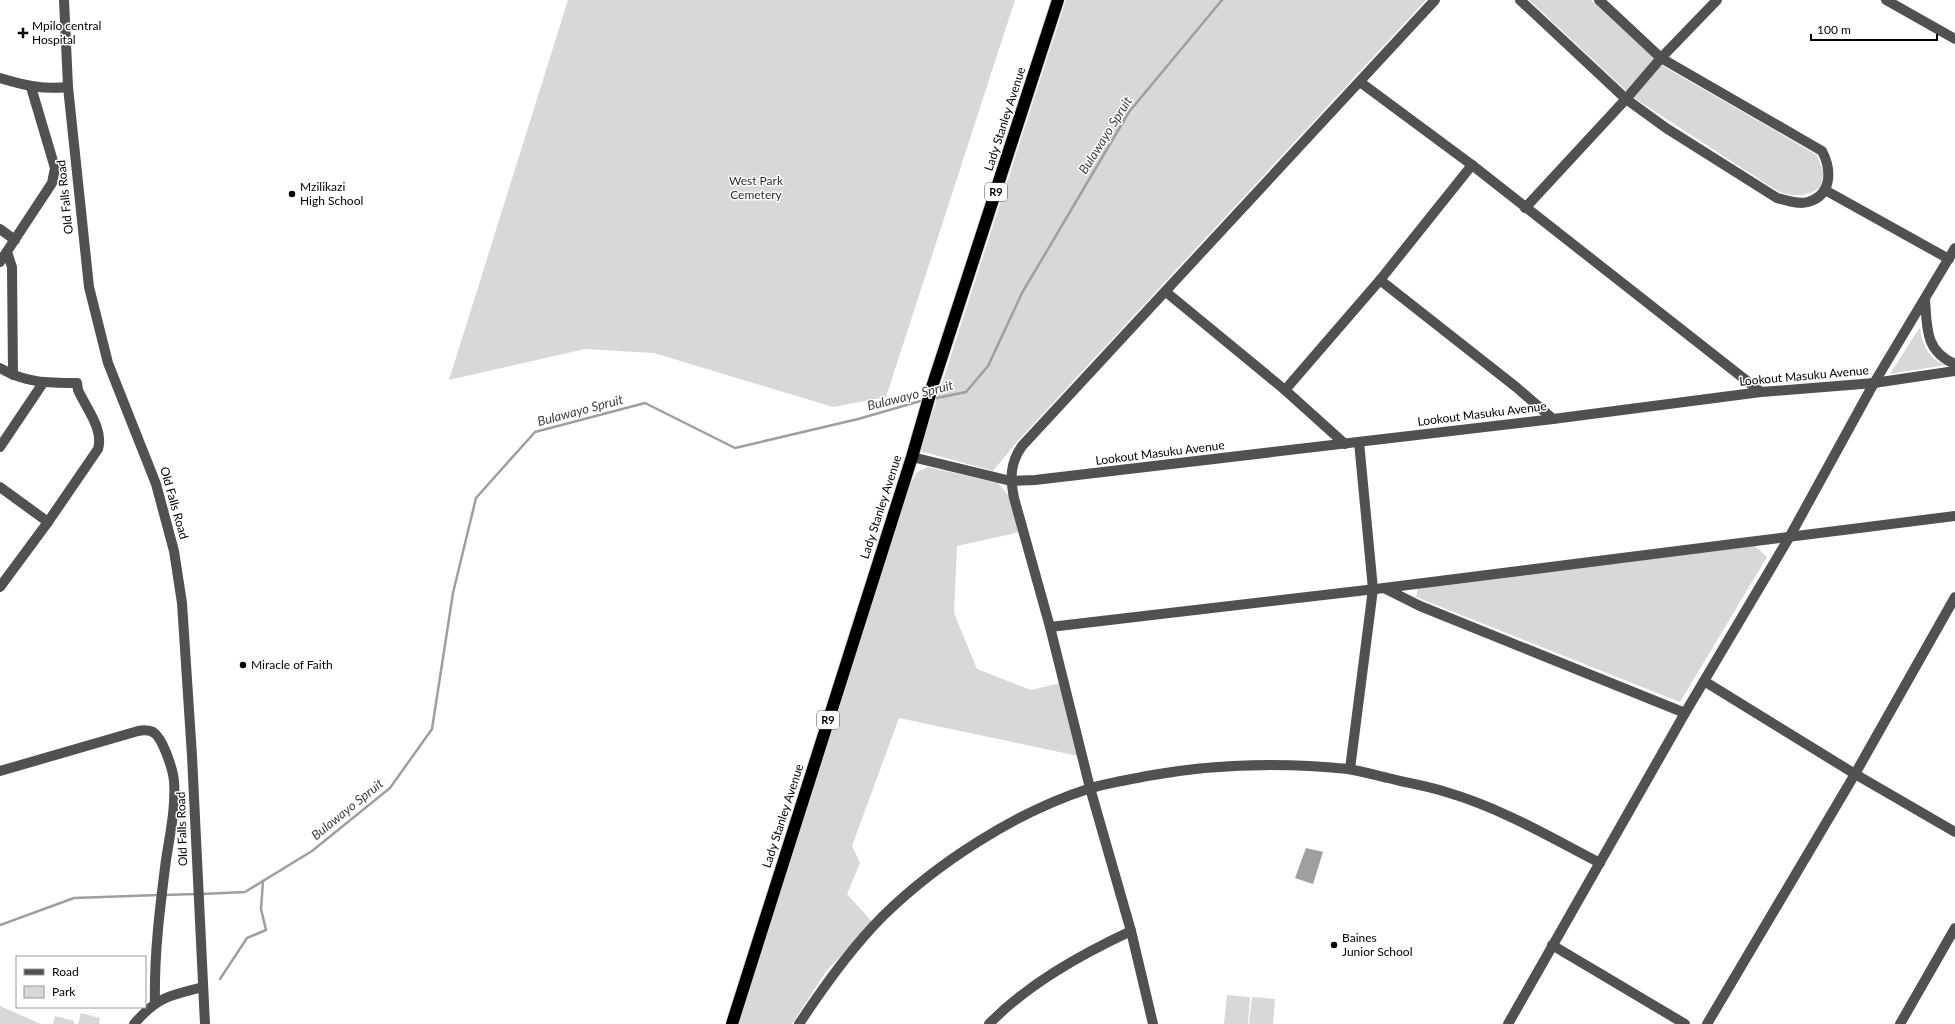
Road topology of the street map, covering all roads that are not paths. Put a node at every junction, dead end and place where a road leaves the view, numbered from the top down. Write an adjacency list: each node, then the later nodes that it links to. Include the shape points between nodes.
1 (64, 0): 13 (street, Old Falls Road)
2 (1058, 0): 39 (highway, Lady Stanley Avenue / R9, via 933,384)
3 (1435, 0): 11 (street)
4 (1520, 0): 14 (street)
5 (1599, 0): 9 (street)
6 (1718, 0): 9 (street)
7 (1886, 0): 8 (street)
8 (1955, 39)
9 (1661, 58): 14 (street); 16 (street, via 1822,152 1830,170)
10 (0, 78): 12 (street)
11 (1360, 82): 15 (street); 25 (street)
12 (31, 87): 13 (street); 19 (street, via 53,158 55,174 52,183)
13 (68, 87): 61 (street, Old Falls Road, via 89,288 108,363 156,484 174,551 182,603)
14 (1626, 99): 16 (street, via 1666,128 1777,198 1807,202); 17 (street)
15 (1472, 165): 17 (street); 24 (street)
16 (1825, 190): 22 (street)
17 (1525, 208): 34 (street)
18 (0, 229): 19 (street)
19 (15, 240): 21 (street)
20 (1955, 248): 22 (street)
21 (7, 252): 23 (street); 30 (street, via 12,267)
22 (1949, 259): 26 (street)
23 (0, 262)
24 (1380, 280): 33 (street); 35 (street)
25 (1166, 292): 33 (street); 40 (street, via 1022,446 1012,466)
26 (1925, 299): 27 (street, via 1930,342 1944,359); 31 (street)
27 (1955, 364)
28 (0, 368): 30 (street)
29 (1955, 372): 31 (street, Lookout Masuku Avenue)
30 (13, 375): 32 (street)
31 (1874, 382): 34 (street, Lookout Masuku Avenue); 44 (street)
32 (43, 383): 38 (street); 43 (street, via 77,383 100,434 98,449)
33 (1285, 390): 37 (street)
34 (1761, 392): 35 (street, Lookout Masuku Avenue)
35 (1553, 419): 36 (street, Lookout Masuku Avenue)
36 (1359, 442): 37 (street, Lookout Masuku Avenue); 47 (street)
37 (1345, 444): 40 (street, Lookout Masuku Avenue)
38 (0, 447)
39 (912, 457): 40 (street, Lookout Masuku Avenue); 65 (highway, Lady Stanley Avenue / R9)
40 (1011, 481): 49 (street)
41 (0, 487): 43 (street)
42 (1955, 516): 44 (street)
43 (48, 522): 45 (street)
44 (1790, 536): 46 (street); 50 (street)
45 (0, 587)
46 (1384, 588): 47 (street); 51 (street, via 1420,606)
47 (1373, 589): 49 (street); 52 (street)
48 (1955, 597): 54 (street)
49 (1050, 627): 55 (street)
50 (1704, 681): 51 (street); 54 (street)
51 (1685, 713): 57 (street)
52 (1350, 770): 55 (street, via 1267,765 1212,767 1167,772); 57 (street, via 1446,792 1483,805)
53 (0, 771): 62 (street, via 138,731 145,730 158,736 169,760 174,782 155,968)
54 (1855, 774): 56 (street); 71 (street)
55 (1090, 788): 59 (street); 66 (street, via 993,832 946,862 883,916 834,972)
56 (1955, 832)
57 (1600, 863): 60 (street)
58 (1955, 928): 72 (street)
59 (1131, 931): 67 (street, via 1055,971); 68 (street)
60 (1552, 945): 69 (street); 70 (street)
61 (203, 987): 62 (street); 64 (street, Old Falls Road)
62 (155, 1002): 63 (street)
63 (134, 1024)
64 (205, 1024)
65 (732, 1024)
66 (798, 1024)
67 (989, 1024)
68 (1154, 1024)
69 (1508, 1024)
70 (1685, 1024)
71 (1707, 1024)
72 (1900, 1024)

